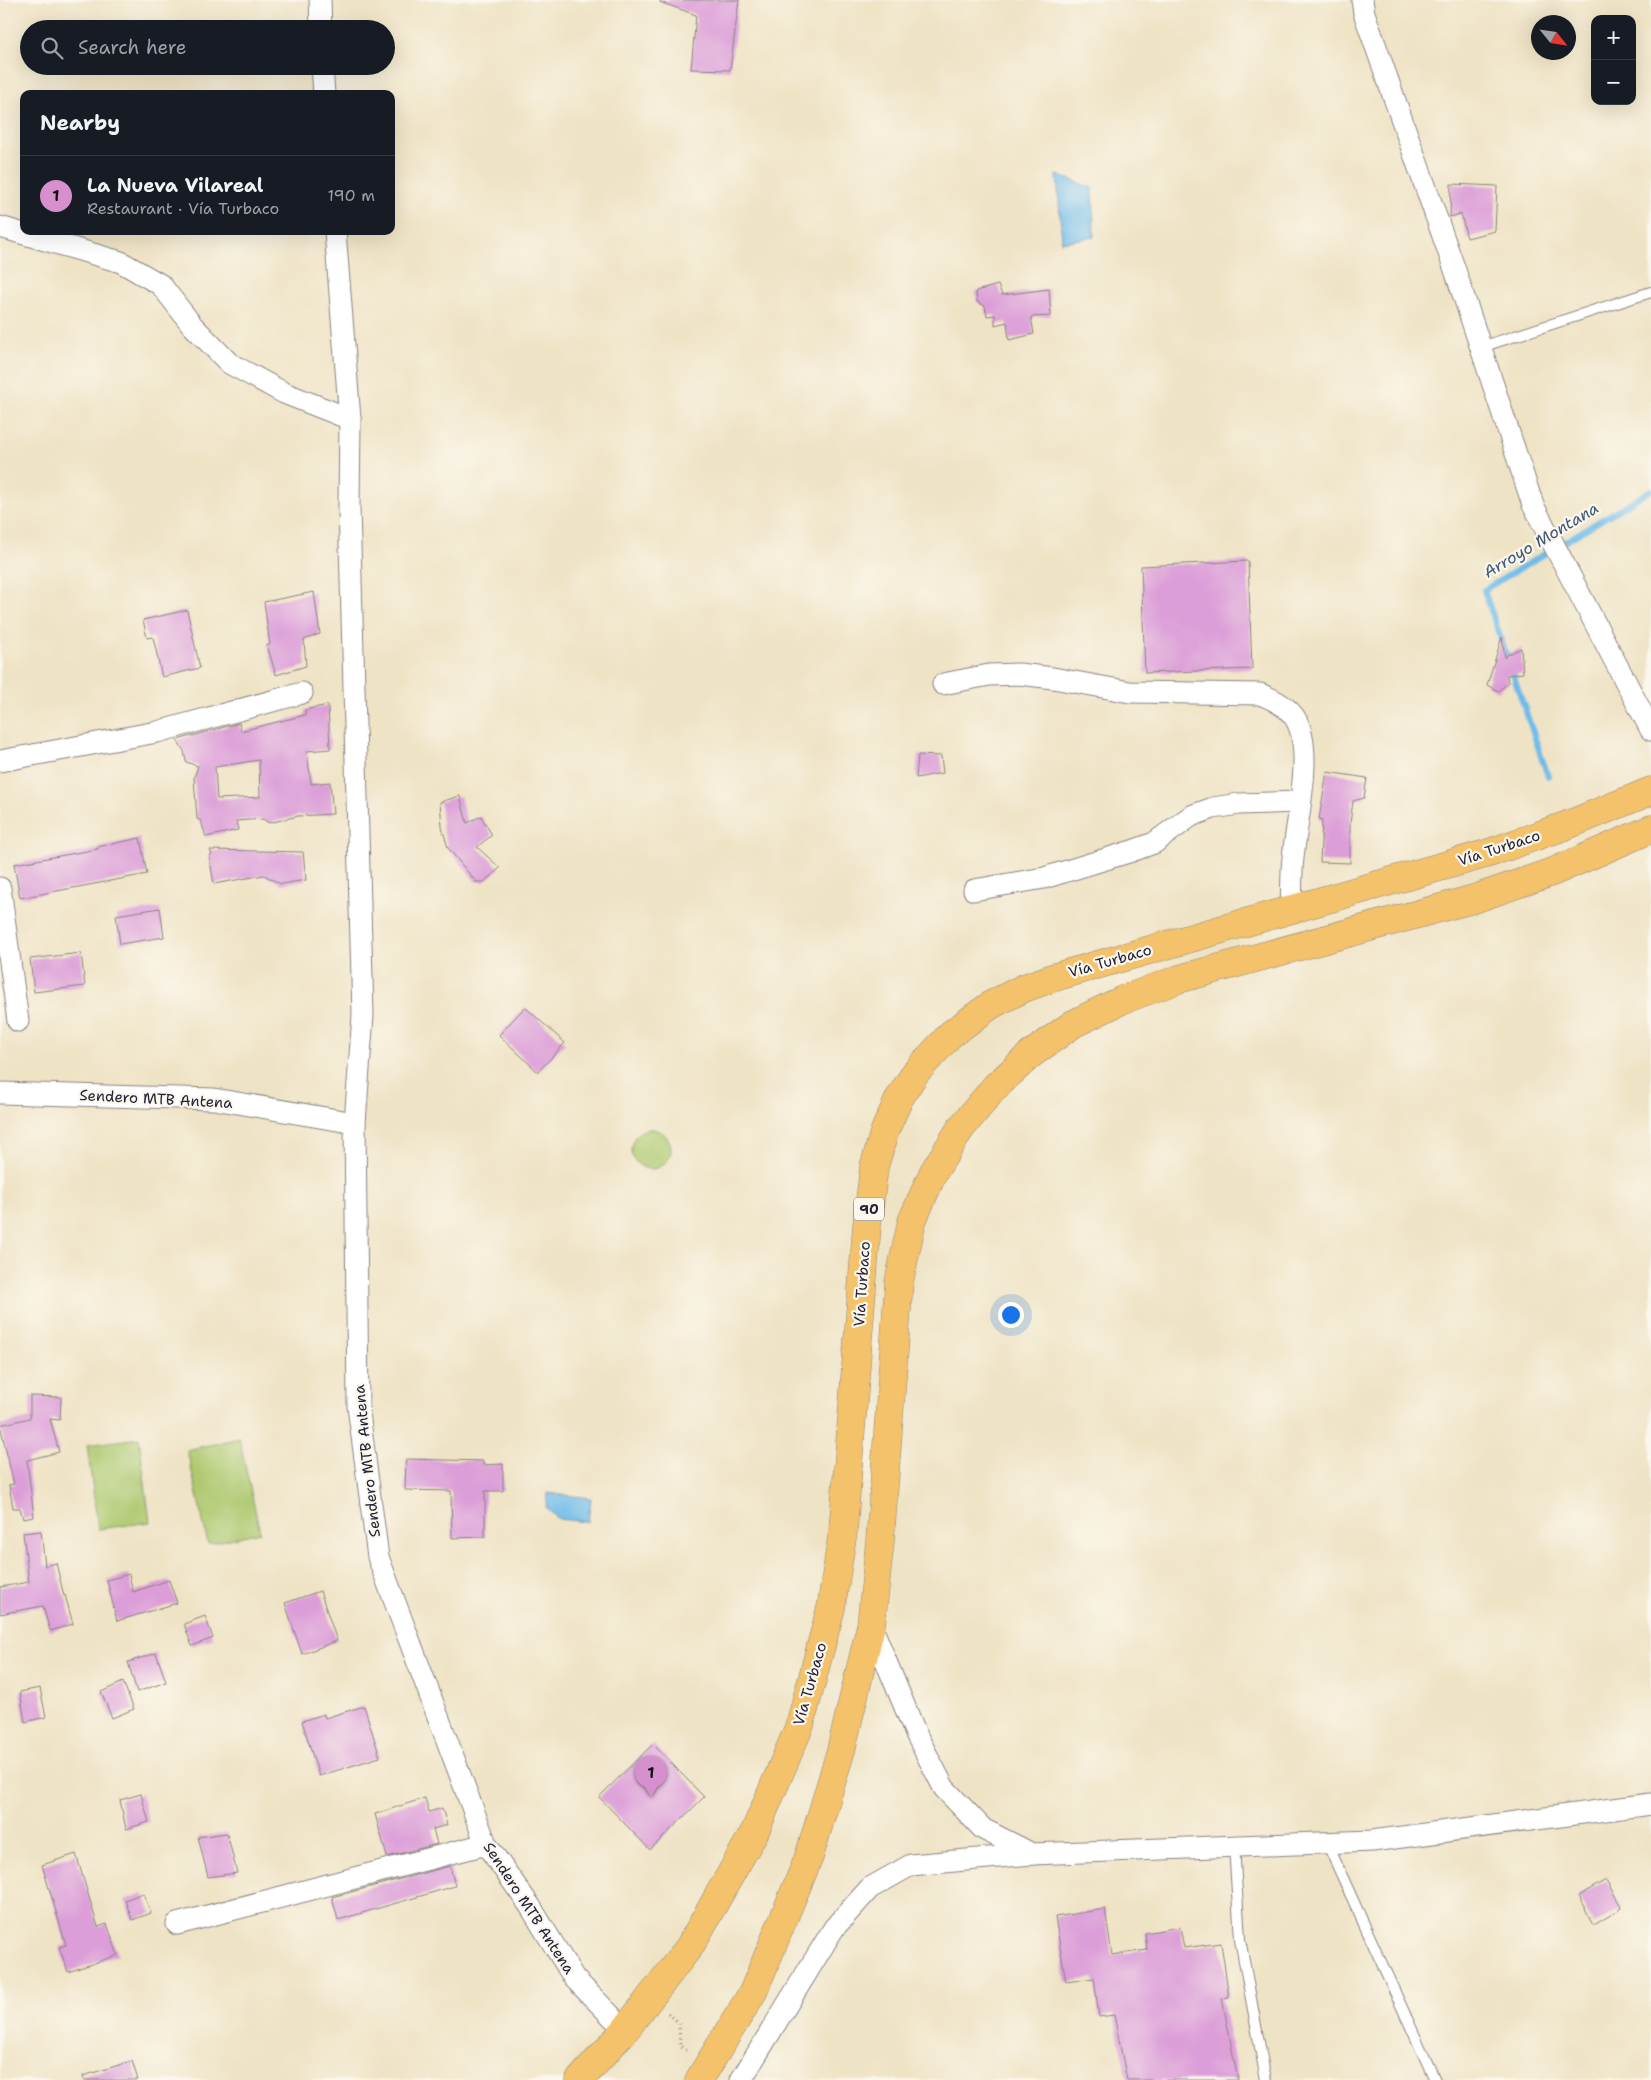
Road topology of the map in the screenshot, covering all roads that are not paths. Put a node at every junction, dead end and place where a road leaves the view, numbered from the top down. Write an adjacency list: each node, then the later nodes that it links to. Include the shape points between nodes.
1 (320, 0): 3 (street)
2 (1362, 0): 11 (street)
3 (321, 20)
4 (323, 75): 5 (street)
5 (324, 90)
6 (0, 227): 7 (street)
7 (20, 233)
8 (28, 235): 12 (street, via 121,262 161,285 229,363 284,393)
9 (335, 235): 12 (street)
10 (1651, 292): 11 (lane)
11 (1481, 347): 15 (street, via 1533,505)
12 (350, 419): 25 (street, via 349,507 364,1015)
13 (943, 684): 18 (street, via 989,675 1019,674 1130,692 1260,694 1278,702 1294,717 1303,737 1304,769)
14 (302, 693): 16 (street, via 157,732)
15 (1651, 730)
16 (0, 761)
17 (1651, 791): 22 (highway, Vía Turbaco / 90, via 1489,854)
18 (1299, 802): 21 (street, via 1213,808 1191,816 1154,843 1132,851 1044,878); 22 (street)
19 (1651, 829): 26 (highway, via 1555,871 1477,898 1150,989 1073,1024 1030,1055 995,1087 961,1128 938,1166 912,1222 899,1282)
20 (0, 888): 23 (street)
21 (974, 890)
22 (1291, 908): 33 (highway, Vía Turbaco / 90, via 1024,988 991,1005 951,1034 915,1073 899,1099 874,1166 866,1225 844,1531 831,1608 800,1725 756,1831 695,1937)
23 (18, 1021)
24 (0, 1093): 25 (street, Sendero MTB Antena, via 214,1099)
25 (355, 1122): 29 (street, Sendero MTB Antena, via 358,1406 378,1557)
26 (871, 1625): 31 (street, via 916,1734 944,1788 983,1830); 35 (highway, via 841,1750 809,1857 753,1992)
27 (1651, 1804): 28 (street, via 1372,1841)
28 (1327, 1843): 30 (street); 38 (lane)
29 (486, 1844): 32 (street); 33 (street, Sendero MTB Antena, via 530,1906 574,1978)
30 (1234, 1846): 31 (street); 37 (lane, via 1240,1939)
31 (1032, 1854): 36 (street, via 911,1865 870,1888 834,1928)
32 (177, 1924)
33 (625, 2030): 34 (highway, Vía Turbaco / 90)
34 (580, 2080)
35 (699, 2080)
36 (741, 2080)
37 (1266, 2080)
38 (1435, 2080)

